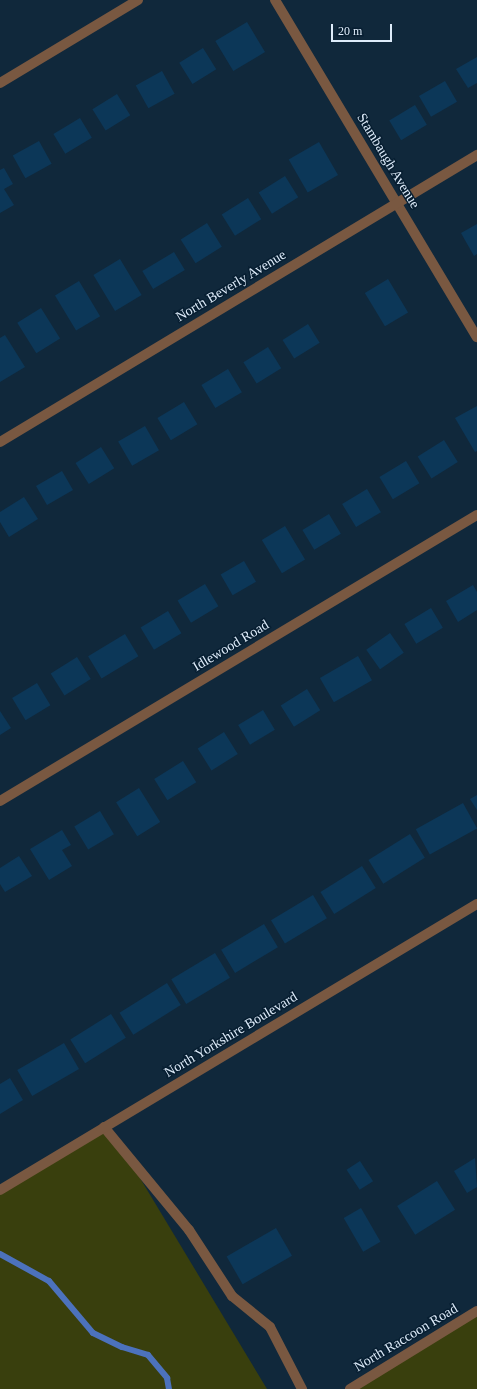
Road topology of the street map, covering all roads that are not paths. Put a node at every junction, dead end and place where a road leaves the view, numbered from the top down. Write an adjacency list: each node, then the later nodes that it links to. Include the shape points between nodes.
1 (138, 0): 3 (street)
2 (275, 0): 5 (street, Stambaugh Avenue)
3 (0, 83)
4 (477, 155): 5 (street, North Beverly Avenue)
5 (397, 203): 6 (street, Stambaugh Avenue); 7 (street, North Beverly Avenue)
6 (477, 337)
7 (0, 442)
8 (477, 515): 9 (street, Idlewood Road)
9 (0, 801)
10 (477, 904): 11 (street, North Yorkshire Boulevard)
11 (104, 1127): 12 (street, North Yorkshire Boulevard); 14 (street, via 188,1230 232,1296 270,1327)
12 (0, 1190)
13 (477, 1312): 15 (street, North Raccoon Road)
14 (302, 1389)
15 (350, 1389)

